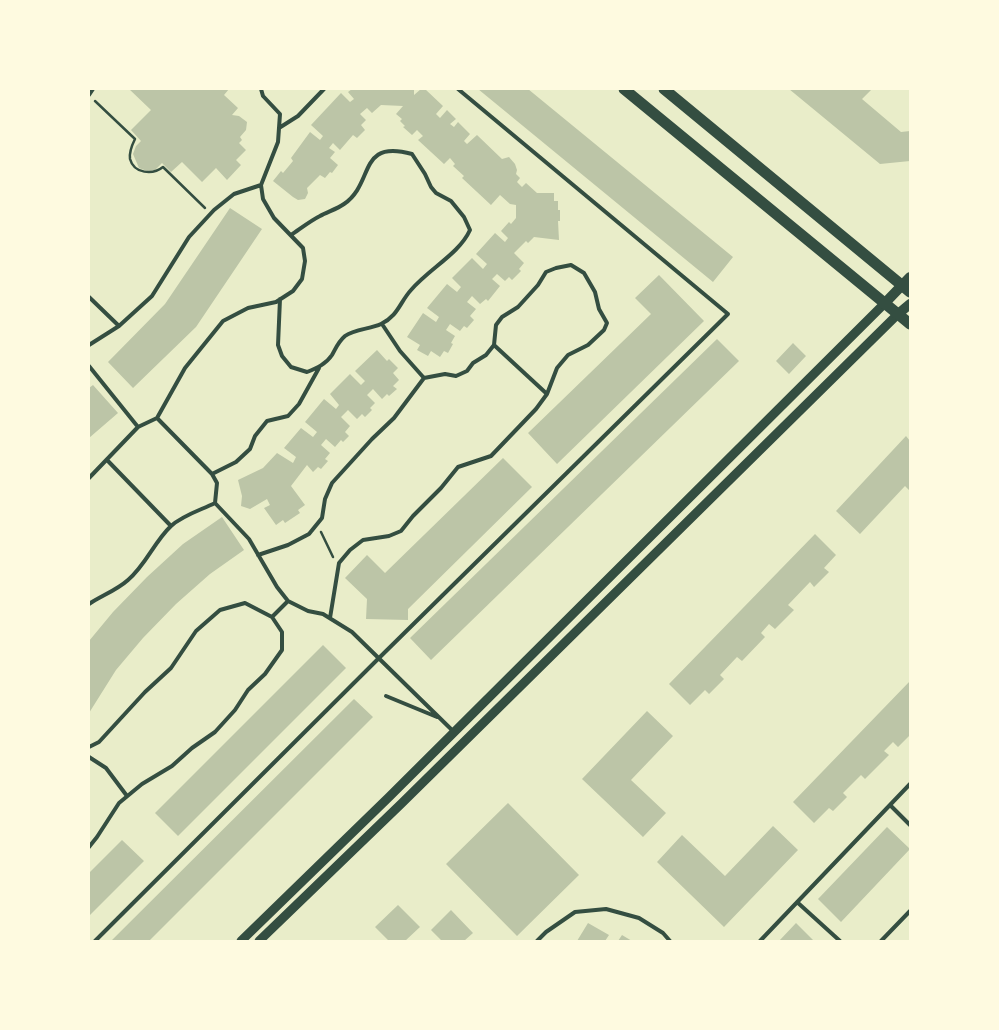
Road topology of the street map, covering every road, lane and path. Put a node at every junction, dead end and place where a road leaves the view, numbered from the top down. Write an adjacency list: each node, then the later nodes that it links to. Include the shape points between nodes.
1 (93, 89): 7 (lane)
2 (261, 89): 8 (lane, via 263,96 280,114)
3 (324, 89): 8 (lane, via 298,116)
4 (458, 89): 41 (lane, via 728,314)
5 (624, 89): 15 (main road)
6 (664, 89): 12 (main road)
7 (89, 95): 10 (path, via 135,139 130,159 138,169 147,173 163,167)
8 (279, 128): 9 (lane, via 278,142)
9 (261, 185): 10 (lane, via 234,194); 11 (lane, via 263,199 274,218)
10 (211, 214): 20 (lane, via 189,237 152,296)
11 (291, 236): 14 (lane, via 303,248 302,279 293,291); 18 (lane, via 353,196 370,161 380,154 391,150 412,154 431,187 451,201 470,230 465,242 426,274 409,292 397,312)
12 (908, 284): 15 (main road)
13 (89, 297): 20 (lane)
14 (280, 299): 24 (lane, via 278,344 282,356 291,367 307,372); 27 (lane, via 248,308 223,321 186,368)
15 (884, 304): 17 (main road); 44 (street)
16 (910, 304): 17 (main road)
17 (898, 314): 19 (main road); 56 (street)
18 (382, 324): 24 (lane, via 347,335); 25 (lane)
19 (910, 324)
20 (119, 326): 21 (lane)
21 (89, 344)
22 (494, 345): 25 (lane, via 467,371 456,376 445,374); 26 (lane); 26 (lane, via 496,325 518,307 546,272 571,265 584,274 607,323 588,345 568,355 557,368)
23 (89, 366): 28 (lane)
24 (320, 367): 30 (lane, via 299,404 288,416 267,421 250,449 236,462)
25 (424, 378): 33 (lane, via 394,418 332,483 324,499 322,518)
26 (547, 394): 36 (lane, via 491,456 458,467 401,531 363,540)
27 (157, 418): 28 (lane); 30 (lane)
28 (138, 427): 29 (lane)
29 (106, 460): 31 (lane); 34 (lane)
30 (212, 474): 32 (lane, via 217,483)
31 (89, 478)
32 (215, 503): 34 (lane); 35 (lane, via 249,539)
33 (317, 524): 35 (lane, via 309,534); 36 (path, via 332,556)
34 (171, 526): 38 (lane, via 143,566 127,581)
35 (258, 555): 37 (lane)
36 (339, 563): 40 (lane)
37 (288, 601): 39 (lane); 40 (lane)
38 (89, 604)
39 (272, 617): 45 (lane, via 245,603 220,610 196,632 171,668 99,742); 48 (lane, via 282,632 282,650 235,710 215,732)
40 (330, 618): 41 (lane, via 352,632)
41 (379, 658): 43 (lane); 54 (lane)
42 (386, 696): 43 (lane)
43 (439, 718): 44 (lane)
44 (454, 732): 55 (street)
45 (89, 747)
46 (89, 757): 48 (lane, via 106,768)
47 (910, 784): 49 (lane)
48 (127, 796): 51 (lane)
49 (890, 805): 50 (lane); 52 (lane)
50 (910, 825)
51 (89, 847)
52 (797, 902): 59 (lane); 60 (lane)
53 (910, 911): 61 (lane)
54 (94, 941)
55 (241, 941)
56 (259, 941)
57 (537, 941): 58 (lane, via 575,912 606,909 639,918)
58 (670, 941)
59 (760, 941)
60 (840, 941)
61 (881, 941)

